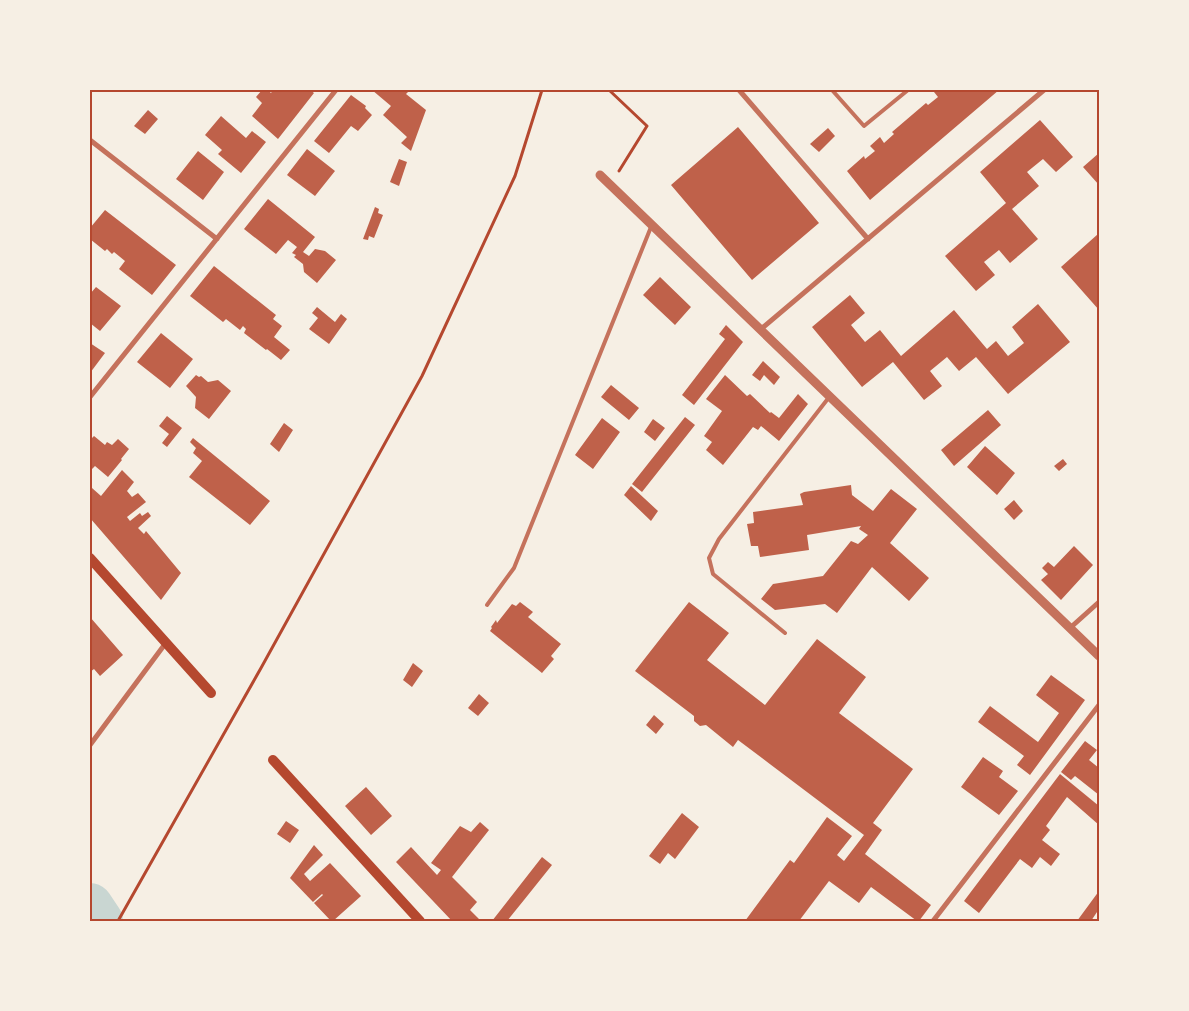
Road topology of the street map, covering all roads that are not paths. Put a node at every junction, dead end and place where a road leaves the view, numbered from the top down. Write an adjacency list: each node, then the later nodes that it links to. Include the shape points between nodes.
1 (336, 90): 9 (street)
2 (739, 90): 10 (street)
3 (832, 90): 4 (lane, via 864,126)
4 (908, 90)
5 (1044, 90): 10 (street)
6 (90, 140): 9 (street)
7 (600, 175): 8 (street)
8 (652, 224): 11 (street); 16 (lane, via 514,568)
9 (217, 239): 13 (street)
10 (868, 239): 11 (street)
11 (761, 329): 12 (street)
12 (830, 396): 17 (street); 18 (lane, via 719,539 709,558 713,574)
13 (90, 397)
14 (90, 558): 19 (main road)
15 (1099, 602): 17 (street)
16 (487, 605)
17 (1070, 628): 20 (street)
18 (785, 633)
19 (165, 644): 21 (main road); 23 (street)
20 (1099, 656)
21 (211, 693)
22 (1099, 705): 26 (street)
23 (90, 745)
24 (273, 760): 25 (main road)
25 (420, 921)
26 (933, 921)

